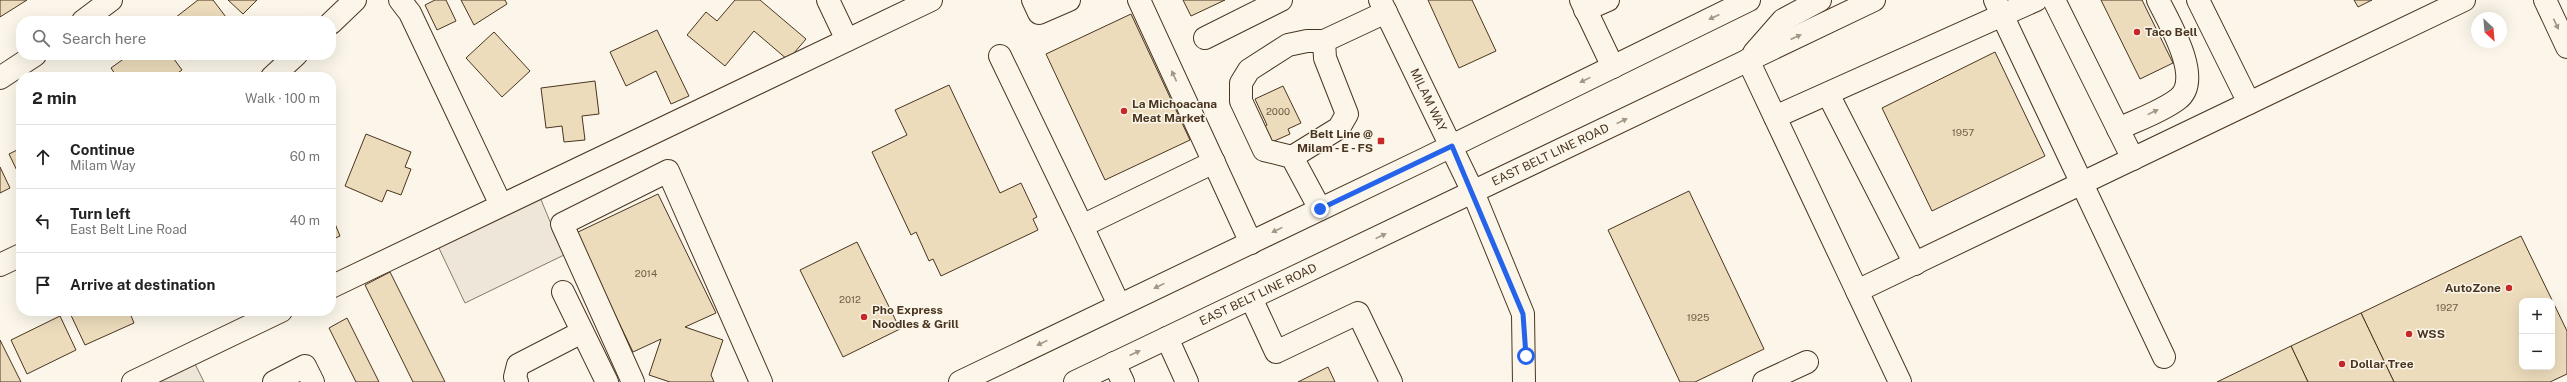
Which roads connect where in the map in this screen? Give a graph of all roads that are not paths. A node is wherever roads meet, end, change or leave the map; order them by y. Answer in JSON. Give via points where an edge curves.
{"nodes":[{"id":1,"x":111,"y":0,"type":"edge"},
{"id":2,"x":355,"y":0,"type":"edge"},
{"id":3,"x":400,"y":0,"type":"edge"},
{"id":4,"x":828,"y":0,"type":"edge"},
{"id":5,"x":931,"y":0,"type":"edge"},
{"id":6,"x":1033,"y":0,"type":"edge"},
{"id":7,"x":1069,"y":0,"type":"edge"},
{"id":8,"x":1139,"y":0,"type":"edge"},
{"id":9,"x":1281,"y":0,"type":"edge"},
{"id":10,"x":1608,"y":0,"type":"edge"},
{"id":11,"x":1749,"y":0,"type":"edge"},
{"id":12,"x":1820,"y":0,"type":"edge"},
{"id":13,"x":1874,"y":0,"type":"edge"},
{"id":14,"x":2036,"y":0,"type":"edge"},
{"id":15,"x":2054,"y":0,"type":"edge"},
{"id":16,"x":2158,"y":0,"type":"edge"},
{"id":17,"x":2198,"y":0,"type":"edge"},
{"id":18,"x":2463,"y":0,"type":"edge"},
{"id":19,"x":2546,"y":0,"type":"edge"},
{"id":20,"x":1583,"y":5,"type":"edge"},
{"id":21,"x":1383,"y":6,"type":"edge"},
{"id":22,"x":1998,"y":7,"type":"edge"},
{"id":23,"x":90,"y":16,"type":"edge"},
{"id":24,"x":336,"y":18,"type":"edge"},
{"id":25,"x":1205,"y":38,"type":"dead end"},
{"id":26,"x":847,"y":40,"type":"junction"},
{"id":27,"x":1324,"y":41,"type":"junction"},
{"id":28,"x":2567,"y":47,"type":"edge"},
{"id":29,"x":1000,"y":56,"type":"dead end"},
{"id":30,"x":27,"y":60,"type":"edge"},
{"id":31,"x":291,"y":60,"type":"edge"},
{"id":32,"x":1748,"y":60,"type":"junction"},
{"id":33,"x":1612,"y":67,"type":"junction"},
{"id":34,"x":277,"y":72,"type":"edge"},
{"id":35,"x":0,"y":78,"type":"edge"},
{"id":36,"x":1828,"y":94,"type":"junction"},
{"id":37,"x":2249,"y":103,"type":"junction"},
{"id":38,"x":1775,"y":117,"type":"junction"},
{"id":39,"x":2118,"y":129,"type":"junction"},
{"id":40,"x":1452,"y":146,"type":"junction"},
{"id":41,"x":1292,"y":157,"type":"junction"},
{"id":42,"x":2132,"y":159,"type":"junction"},
{"id":43,"x":1214,"y":162,"type":"junction"},
{"id":44,"x":2081,"y":184,"type":"junction"},
{"id":45,"x":1473,"y":192,"type":"junction"},
{"id":46,"x":501,"y":205,"type":"junction"},
{"id":47,"x":1320,"y":209,"type":"junction"},
{"id":48,"x":1082,"y":226,"type":"junction"},
{"id":49,"x":1251,"y":243,"type":"junction"},
{"id":50,"x":16,"y":257,"type":"edge"},
{"id":51,"x":1915,"y":264,"type":"junction"},
{"id":52,"x":0,"y":265,"type":"edge"},
{"id":53,"x":336,"y":285,"type":"edge"},
{"id":54,"x":1857,"y":291,"type":"junction"},
{"id":55,"x":562,"y":292,"type":"dead end"},
{"id":56,"x":1251,"y":298,"type":"junction"},
{"id":57,"x":1120,"y":305,"type":"junction"},
{"id":58,"x":271,"y":316,"type":"edge"},
{"id":59,"x":582,"y":332,"type":"junction"},
{"id":60,"x":1167,"y":338,"type":"junction"},
{"id":61,"x":2164,"y":357,"type":"dead end"},
{"id":62,"x":1807,"y":362,"type":"dead end"},
{"id":63,"x":1119,"y":372,"type":"edge"},
{"id":64,"x":133,"y":382,"type":"edge"},
{"id":65,"x":274,"y":382,"type":"edge"},
{"id":66,"x":313,"y":382,"type":"edge"},
{"id":67,"x":517,"y":382,"type":"edge"},
{"id":68,"x":607,"y":382,"type":"edge"},
{"id":69,"x":633,"y":382,"type":"edge"},
{"id":70,"x":761,"y":382,"type":"edge"},
{"id":71,"x":960,"y":382,"type":"edge"},
{"id":72,"x":1075,"y":382,"type":"edge"},
{"id":73,"x":1187,"y":382,"type":"edge"},
{"id":74,"x":1392,"y":382,"type":"edge"},
{"id":75,"x":1524,"y":382,"type":"edge"},
{"id":76,"x":1764,"y":382,"type":"edge"},
{"id":77,"x":1900,"y":382,"type":"edge"}],
"edges":[{"from":1,"to":23,"type":"main road"},
{"from":2,"to":24,"type":"main road"},
{"from":3,"to":46,"type":"main road","via":[[410,13]]},
{"from":4,"to":26,"type":"main road"},
{"from":5,"to":26,"type":"main road"},
{"from":6,"to":7,"type":"main road","via":[[1039,13]]},
{"from":43,"to":8,"type":"main road","one_way":true},
{"from":9,"to":25,"type":"main road"},
{"from":10,"to":20,"type":"main road"},
{"from":11,"to":33,"type":"main road","one_way":true},
{"from":12,"to":32,"type":"main road","via":[[1783,20]]},
{"from":32,"to":13,"type":"main road","name":"EAST BELT LINE ROAD","one_way":true},
{"from":14,"to":22,"type":"main road"},
{"from":15,"to":39,"type":"main road"},
{"from":39,"to":16,"type":"main road","one_way":true,"via":[[2179,99],[2186,89],[2186,65],[2182,50]]},
{"from":17,"to":37,"type":"main road"},
{"from":18,"to":37,"type":"main road"},
{"from":19,"to":28,"type":"main road","one_way":true},
{"from":20,"to":33,"type":"main road"},
{"from":21,"to":27,"type":"main road"},
{"from":21,"to":40,"type":"main road","name":"MILAM WAY"},
{"from":22,"to":36,"type":"main road"},
{"from":22,"to":44,"type":"main road"},
{"from":26,"to":46,"type":"main road"},
{"from":27,"to":41,"type":"main road","via":[[1325,58],[1348,114],[1339,128]]},
{"from":27,"to":41,"type":"main road","via":[[1288,45],[1249,70],[1241,83],[1241,101],[1264,150]]},
{"from":29,"to":48,"type":"main road"},
{"from":30,"to":35,"type":"main road"},
{"from":31,"to":34,"type":"main road"},
{"from":32,"to":38,"type":"main road"},
{"from":45,"to":32,"type":"main road","name":"EAST BELT LINE ROAD","one_way":true},
{"from":33,"to":40,"type":"main road","one_way":true},
{"from":36,"to":38,"type":"main road"},
{"from":36,"to":51,"type":"main road"},
{"from":37,"to":42,"type":"main road"},
{"from":38,"to":54,"type":"main road"},
{"from":39,"to":42,"type":"main road"},
{"from":40,"to":45,"type":"main road","name":"MILAM WAY"},
{"from":40,"to":47,"type":"main road"},
{"from":41,"to":47,"type":"main road"},
{"from":42,"to":44,"type":"main road"},
{"from":43,"to":48,"type":"main road"},
{"from":43,"to":49,"type":"main road"},
{"from":44,"to":51,"type":"main road"},
{"from":44,"to":61,"type":"main road"},
{"from":56,"to":45,"type":"main road","name":"EAST BELT LINE ROAD","one_way":true},
{"from":45,"to":75,"type":"main road","name":"MILAM WAY","via":[[1523,314],[1526,356]]},
{"from":46,"to":53,"type":"main road"},
{"from":47,"to":49,"type":"main road","one_way":true},
{"from":48,"to":57,"type":"main road"},
{"from":49,"to":57,"type":"main road","one_way":true},
{"from":50,"to":52,"type":"main road"},
{"from":51,"to":54,"type":"main road"},
{"from":54,"to":77,"type":"main road"},
{"from":55,"to":59,"type":"main road"},
{"from":56,"to":60,"type":"main road","name":"EAST BELT LINE ROAD"},
{"from":56,"to":74,"type":"main road","via":[[1276,352],[1358,314]]},
{"from":57,"to":71,"type":"main road","one_way":true},
{"from":58,"to":64,"type":"main road"},
{"from":59,"to":67,"type":"main road","via":[[518,365],[515,377]]},
{"from":59,"to":68,"type":"main road"},
{"from":63,"to":60,"type":"main road","name":"EAST BELT LINE ROAD","one_way":true},
{"from":60,"to":73,"type":"main road"},
{"from":62,"to":76,"type":"main road"},
{"from":63,"to":72,"type":"main road","name":"EAST BELT LINE ROAD"},
{"from":65,"to":66,"type":"main road","via":[[305,366]]},
{"from":69,"to":70,"type":"main road","via":[[562,224],[668,171]]}]}
